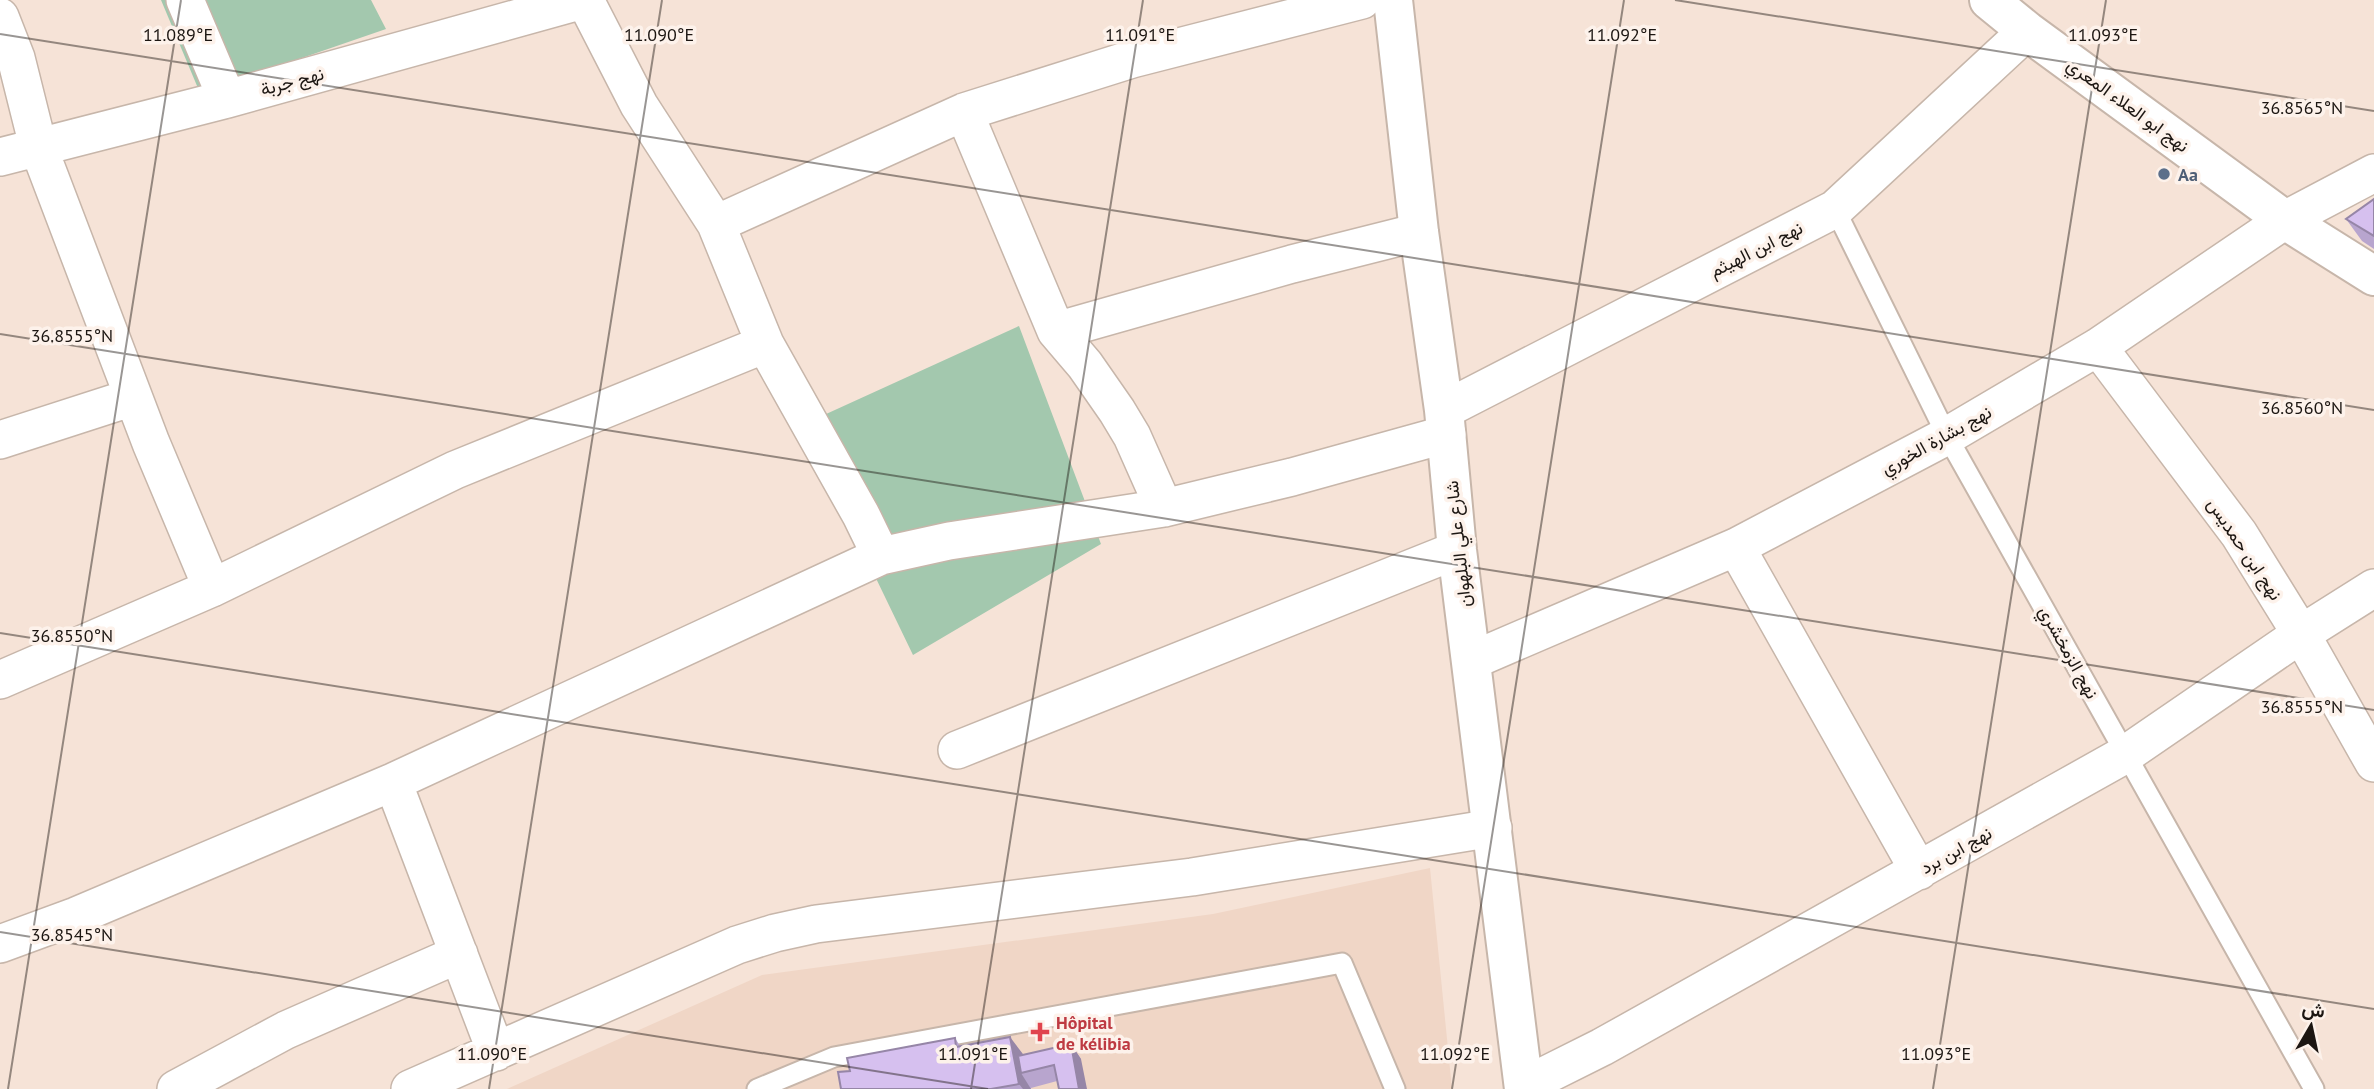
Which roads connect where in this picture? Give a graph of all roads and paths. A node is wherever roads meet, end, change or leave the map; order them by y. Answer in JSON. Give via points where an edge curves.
{"nodes":[{"id":1,"x":185,"y":0,"type":"edge"},
{"id":2,"x":584,"y":0,"type":"edge"},
{"id":3,"x":1362,"y":0,"type":"edge"},
{"id":4,"x":1393,"y":0,"type":"edge"},
{"id":5,"x":1989,"y":0,"type":"edge"},
{"id":6,"x":0,"y":17,"type":"edge"},
{"id":7,"x":2027,"y":31,"type":"junction"},
{"id":8,"x":227,"y":99,"type":"junction"},
{"id":9,"x":964,"y":113,"type":"junction"},
{"id":10,"x":38,"y":146,"type":"junction"},
{"id":11,"x":0,"y":157,"type":"edge"},
{"id":12,"x":2374,"y":173,"type":"edge"},
{"id":13,"x":1835,"y":209,"type":"junction"},
{"id":14,"x":2285,"y":220,"type":"junction"},
{"id":15,"x":716,"y":224,"type":"junction"},
{"id":16,"x":1419,"y":232,"type":"junction"},
{"id":17,"x":2374,"y":276,"type":"edge"},
{"id":18,"x":1056,"y":331,"type":"junction"},
{"id":19,"x":765,"y":344,"type":"junction"},
{"id":20,"x":2098,"y":347,"type":"junction"},
{"id":21,"x":133,"y":397,"type":"junction"},
{"id":22,"x":1446,"y":422,"type":"junction"},
{"id":23,"x":1947,"y":436,"type":"junction"},
{"id":24,"x":0,"y":440,"type":"edge"},
{"id":25,"x":1164,"y":508,"type":"junction"},
{"id":26,"x":1736,"y":547,"type":"junction"},
{"id":27,"x":1457,"y":550,"type":"junction"},
{"id":28,"x":881,"y":556,"type":"junction"},
{"id":29,"x":212,"y":587,"type":"junction"},
{"id":30,"x":2374,"y":588,"type":"edge"},
{"id":31,"x":2301,"y":634,"type":"junction"},
{"id":32,"x":1473,"y":660,"type":"junction"},
{"id":33,"x":0,"y":680,"type":"edge"},
{"id":34,"x":957,"y":750,"type":"dead end"},
{"id":35,"x":2126,"y":754,"type":"junction"},
{"id":36,"x":2374,"y":763,"type":"edge"},
{"id":37,"x":393,"y":782,"type":"junction"},
{"id":38,"x":1493,"y":828,"type":"junction"},
{"id":39,"x":1919,"y":871,"type":"junction"},
{"id":40,"x":0,"y":944,"type":"edge"},
{"id":41,"x":459,"y":954,"type":"junction"},
{"id":42,"x":496,"y":1052,"type":"junction"},
{"id":43,"x":790,"y":1083,"type":"edge"},
{"id":44,"x":1524,"y":1088,"type":"edge"},
{"id":45,"x":176,"y":1089,"type":"edge"},
{"id":46,"x":410,"y":1089,"type":"edge"},
{"id":47,"x":757,"y":1089,"type":"edge"},
{"id":48,"x":1395,"y":1089,"type":"edge"},
{"id":49,"x":2314,"y":1089,"type":"edge"}],
"edges":[{"from":1,"to":8,"type":"street"},
{"from":2,"to":8,"type":"street","name":"نهج جربة"},
{"from":2,"to":15,"type":"street","via":[[639,105]]},
{"from":3,"to":9,"type":"street","via":[[1132,60]]},
{"from":4,"to":16,"type":"main road","name":"شارع علي البلهوان"},
{"from":5,"to":7,"type":"main road","name":"نهج ابو العلاء المعري"},
{"from":6,"to":10,"type":"street","via":[[16,58]]},
{"from":7,"to":13,"type":"street","name":"نهج ابن الهيثم"},
{"from":7,"to":14,"type":"main road","name":"نهج ابو العلاء المعري"},
{"from":8,"to":10,"type":"street","name":"نهج جربة"},
{"from":9,"to":15,"type":"street"},
{"from":9,"to":18,"type":"street"},
{"from":10,"to":11,"type":"street","name":"نهج جربة"},
{"from":10,"to":21,"type":"street"},
{"from":12,"to":14,"type":"street","name":"نهج بشارة الخوري"},
{"from":13,"to":22,"type":"street","name":"نهج ابن الهيثم"},
{"from":13,"to":23,"type":"lane","name":"نهج الزمخشري"},
{"from":14,"to":17,"type":"main road","name":"نهج ابو العلاء المعري"},
{"from":14,"to":20,"type":"street","name":"نهج بشارة الخوري"},
{"from":15,"to":19,"type":"street"},
{"from":16,"to":18,"type":"street"},
{"from":16,"to":22,"type":"main road","name":"شارع علي البلهوان"},
{"from":18,"to":25,"type":"street","via":[[1117,411]]},
{"from":19,"to":28,"type":"street"},
{"from":19,"to":29,"type":"street","via":[[456,470]]},
{"from":20,"to":23,"type":"street","name":"نهج بشارة الخوري"},
{"from":20,"to":31,"type":"street","name":"نهج ابن حمديس","via":[[2239,534]]},
{"from":21,"to":24,"type":"street"},
{"from":21,"to":29,"type":"street"},
{"from":22,"to":25,"type":"street","name":"نهج ابن الهيثم","via":[[1292,477]]},
{"from":22,"to":27,"type":"main road","name":"شارع علي البلهوان"},
{"from":23,"to":26,"type":"street","name":"نهج بشارة الخوري"},
{"from":23,"to":35,"type":"lane","name":"نهج الزمخشري"},
{"from":25,"to":28,"type":"street","name":"نهج ابن الهيثم"},
{"from":26,"to":32,"type":"street","name":"نهج بشارة الخوري"},
{"from":26,"to":39,"type":"street"},
{"from":27,"to":32,"type":"main road","name":"شارع علي البلهوان"},
{"from":27,"to":34,"type":"street"},
{"from":28,"to":37,"type":"street","name":"نهج ابن الهيثم"},
{"from":29,"to":33,"type":"street"},
{"from":30,"to":31,"type":"street","name":"نهج ابن برد"},
{"from":31,"to":35,"type":"street","name":"نهج ابن برد"},
{"from":31,"to":36,"type":"street","name":"نهج ابن حمديس"},
{"from":32,"to":38,"type":"main road","name":"شارع علي البلهوان"},
{"from":35,"to":39,"type":"street","name":"نهج ابن برد"},
{"from":35,"to":49,"type":"lane","name":"نهج الزمخشري"},
{"from":37,"to":40,"type":"street","name":"نهج ابن الهيثم"},
{"from":37,"to":41,"type":"street"},
{"from":38,"to":42,"type":"street","via":[[1192,877],[789,930],[737,945]]},
{"from":38,"to":44,"type":"main road","name":"شارع علي البلهوان"},
{"from":39,"to":44,"type":"street","name":"نهج ابن برد"},
{"from":41,"to":42,"type":"street"},
{"from":41,"to":45,"type":"street","via":[[286,1030]]},
{"from":42,"to":46,"type":"street"},
{"from":43,"to":47,"type":"lane"},
{"from":43,"to":48,"type":"lane","via":[[834,1057],[1342,963]]}]}
